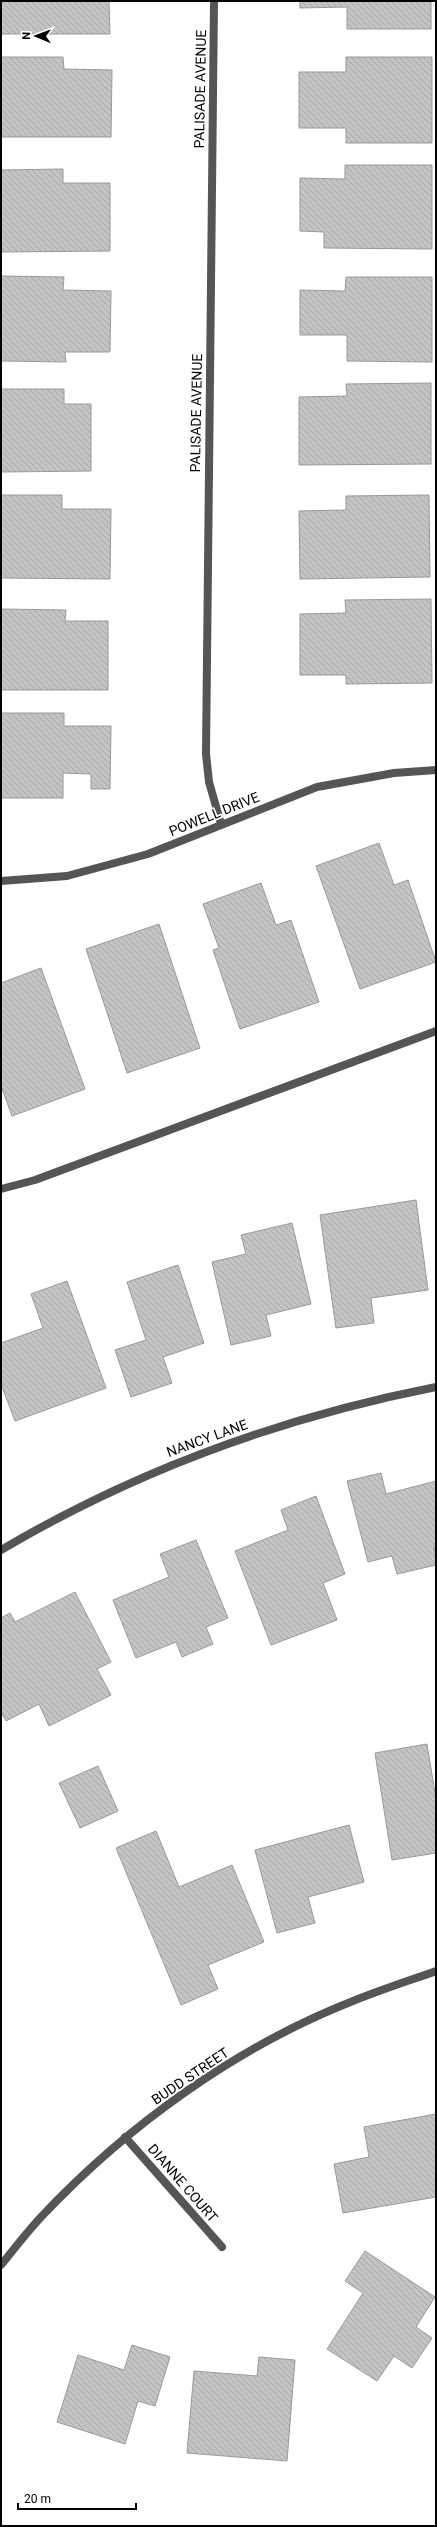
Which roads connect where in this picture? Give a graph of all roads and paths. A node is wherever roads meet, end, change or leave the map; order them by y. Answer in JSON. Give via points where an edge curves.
{"nodes":[{"id":1,"x":214,"y":1,"type":"edge"},
{"id":2,"x":436,"y":770,"type":"edge"},
{"id":3,"x":221,"y":824,"type":"junction"},
{"id":4,"x":1,"y":881,"type":"edge"},
{"id":5,"x":436,"y":1030,"type":"edge"},
{"id":6,"x":1,"y":1189,"type":"edge"},
{"id":7,"x":436,"y":1387,"type":"edge"},
{"id":8,"x":1,"y":1550,"type":"edge"},
{"id":9,"x":436,"y":1971,"type":"edge"},
{"id":10,"x":125,"y":2137,"type":"junction"},
{"id":11,"x":222,"y":2247,"type":"dead end"},
{"id":12,"x":1,"y":2265,"type":"edge"}],
"edges":[{"from":1,"to":3,"type":"street","name":"PALISADE AVENUE","via":[[206,754],[209,782]]},
{"from":2,"to":3,"type":"street","name":"POWELL DRIVE","via":[[394,773],[317,787]]},
{"from":3,"to":4,"type":"street","name":"POWELL DRIVE","via":[[148,854],[67,876]]},
{"from":5,"to":6,"type":"street","via":[[35,1180]]},
{"from":7,"to":8,"type":"street","name":"NANCY LANE","via":[[374,1399],[286,1424],[166,1467],[49,1522]]},
{"from":9,"to":10,"type":"street","name":"BUDD STREET","via":[[353,2001],[284,2033],[217,2071]]},
{"from":10,"to":11,"type":"street","name":"DIANNE COURT"},
{"from":10,"to":12,"type":"street","name":"BUDD STREET","via":[[41,2216]]}]}
